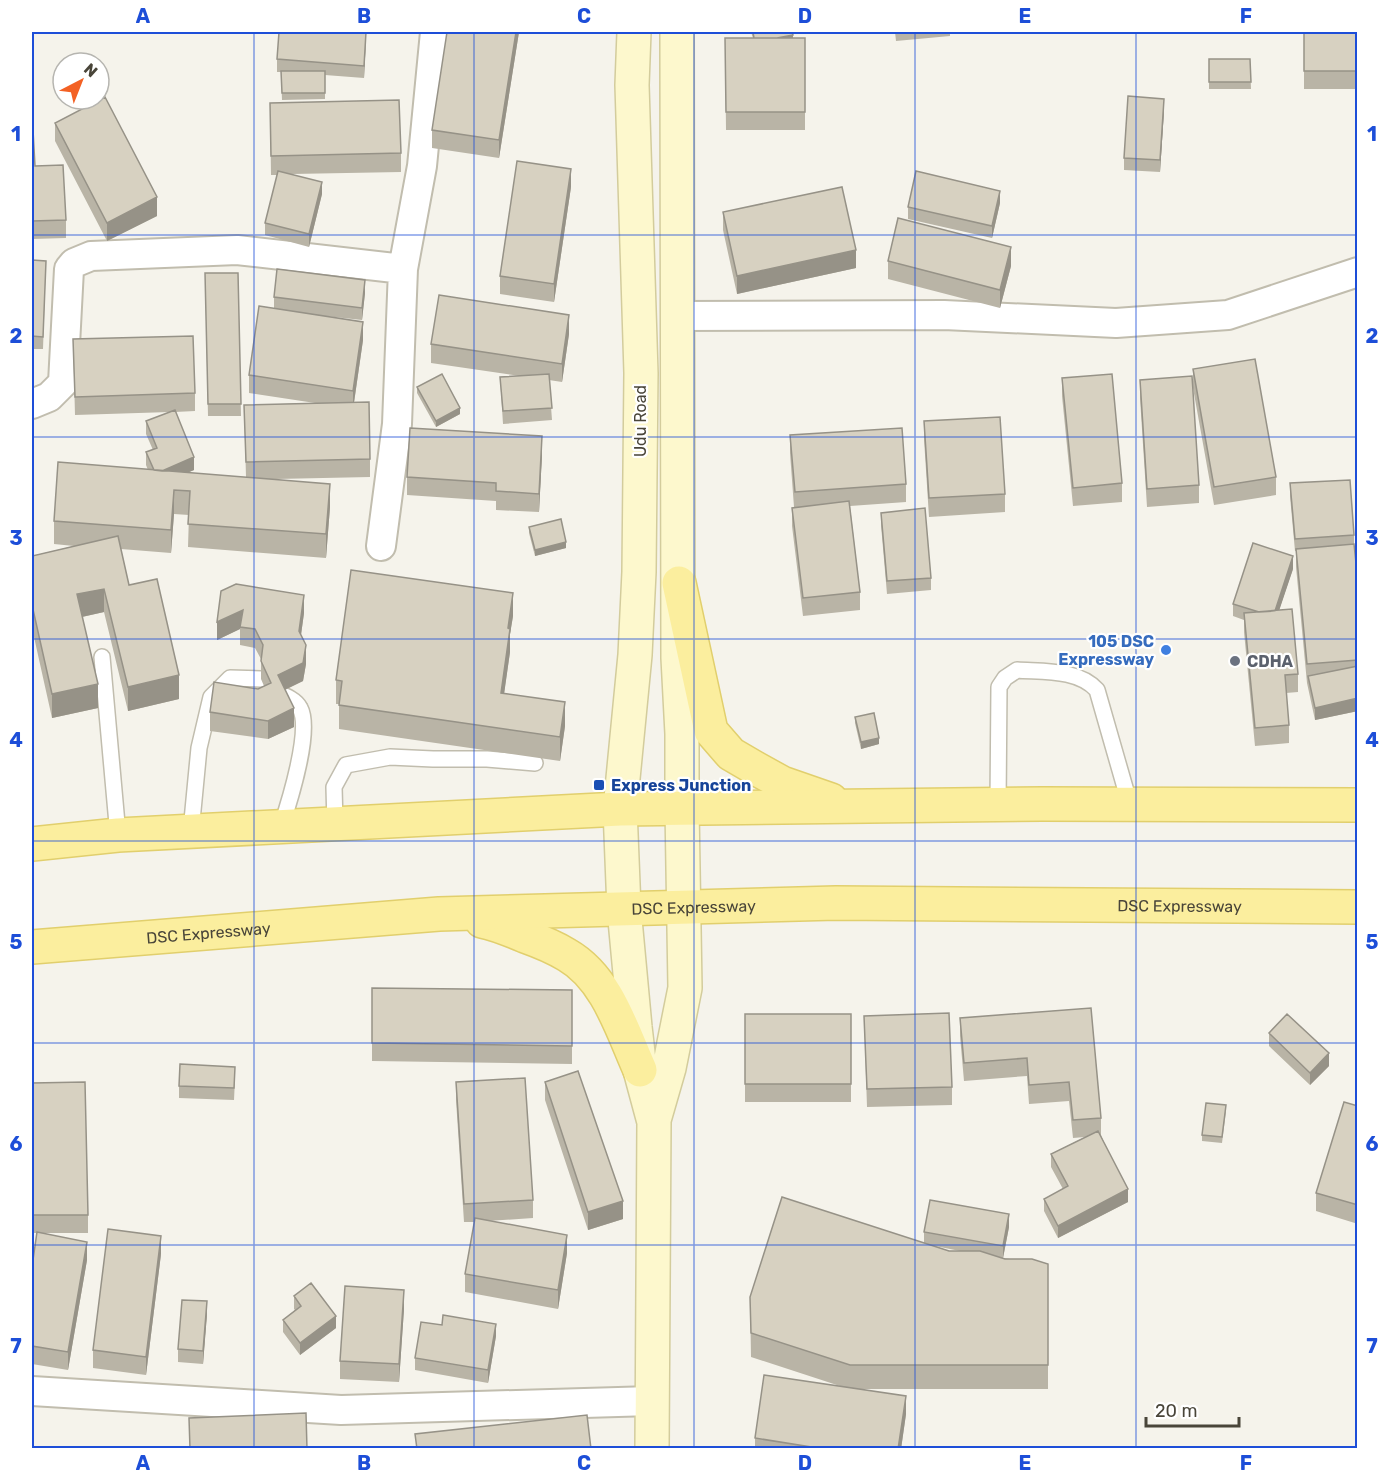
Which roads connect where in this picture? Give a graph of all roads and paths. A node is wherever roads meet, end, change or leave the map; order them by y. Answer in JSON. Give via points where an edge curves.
{"nodes":[{"id":1,"x":435,"y":32,"type":"edge"},
{"id":2,"x":634,"y":32,"type":"edge"},
{"id":3,"x":677,"y":32,"type":"edge"},
{"id":4,"x":403,"y":269,"type":"junction"},
{"id":5,"x":1358,"y":272,"type":"edge"},
{"id":6,"x":678,"y":315,"type":"junction"},
{"id":7,"x":32,"y":404,"type":"edge"},
{"id":8,"x":381,"y":546,"type":"dead end"},
{"id":9,"x":679,"y":583,"type":"junction"},
{"id":10,"x":102,"y":657,"type":"dead end"},
{"id":11,"x":261,"y":680,"type":"edge"},
{"id":12,"x":278,"y":693,"type":"edge"},
{"id":13,"x":535,"y":763,"type":"edge"},
{"id":14,"x":998,"y":805,"type":"junction"},
{"id":15,"x":1130,"y":805,"type":"junction"},
{"id":16,"x":1358,"y":805,"type":"edge"},
{"id":17,"x":682,"y":808,"type":"junction"},
{"id":18,"x":852,"y":808,"type":"junction"},
{"id":19,"x":620,"y":809,"type":"junction"},
{"id":20,"x":334,"y":824,"type":"junction"},
{"id":21,"x":281,"y":827,"type":"junction"},
{"id":22,"x":191,"y":831,"type":"junction"},
{"id":23,"x":117,"y":835,"type":"junction"},
{"id":24,"x":32,"y":844,"type":"edge"},
{"id":25,"x":1358,"y":907,"type":"edge"},
{"id":26,"x":684,"y":908,"type":"junction"},
{"id":27,"x":624,"y":909,"type":"junction"},
{"id":28,"x":439,"y":914,"type":"junction"},
{"id":29,"x":32,"y":947,"type":"edge"},
{"id":30,"x":640,"y":1070,"type":"junction"},
{"id":31,"x":654,"y":1122,"type":"junction"},
{"id":32,"x":32,"y":1391,"type":"edge"},
{"id":33,"x":652,"y":1401,"type":"junction"},
{"id":34,"x":652,"y":1449,"type":"edge"}],
"edges":[{"from":1,"to":4,"type":"street","via":[[422,166]]},
{"from":2,"to":19,"type":"main road","name":"Udu Road","via":[[639,572]]},
{"from":3,"to":6,"type":"main road"},
{"from":4,"to":7,"type":"street","via":[[237,250],[91,255],[69,269],[63,383],[49,398]]},
{"from":4,"to":8,"type":"street","via":[[397,424]]},
{"from":5,"to":6,"type":"street","via":[[1228,315],[1116,323],[944,315]]},
{"from":6,"to":9,"type":"main road"},
{"from":9,"to":17,"type":"main road"},
{"from":9,"to":18,"type":"main road","via":[[711,731],[731,753],[782,783]]},
{"from":10,"to":23,"type":"lane"},
{"from":11,"to":22,"type":"lane","via":[[230,678],[210,697],[199,748]]},
{"from":12,"to":21,"type":"lane","via":[[301,709],[304,739]]},
{"from":13,"to":20,"type":"lane","via":[[390,757],[346,765],[334,787]]},
{"from":14,"to":15,"type":"main road"},
{"from":14,"to":15,"type":"lane","via":[[999,687],[1017,670],[1074,675],[1098,690]]},
{"from":14,"to":18,"type":"main road"},
{"from":15,"to":16,"type":"main road"},
{"from":17,"to":18,"type":"main road"},
{"from":17,"to":19,"type":"main road"},
{"from":17,"to":26,"type":"main road"},
{"from":19,"to":20,"type":"main road"},
{"from":19,"to":27,"type":"main road","name":"Udu Road"},
{"from":20,"to":21,"type":"main road"},
{"from":21,"to":22,"type":"main road"},
{"from":22,"to":23,"type":"main road"},
{"from":23,"to":24,"type":"main road"},
{"from":25,"to":26,"type":"main road","name":"DSC Expressway","via":[[837,903]]},
{"from":26,"to":27,"type":"main road","name":"DSC Expressway"},
{"from":26,"to":31,"type":"main road","via":[[686,988]]},
{"from":27,"to":28,"type":"main road","name":"DSC Expressway"},
{"from":27,"to":30,"type":"main road","name":"Udu Road"},
{"from":28,"to":29,"type":"main road","name":"DSC Expressway"},
{"from":28,"to":30,"type":"main road","via":[[493,923],[569,956],[594,978],[611,1005]]},
{"from":30,"to":31,"type":"main road","name":"Udu Road"},
{"from":31,"to":33,"type":"main road"},
{"from":32,"to":33,"type":"street","via":[[341,1410]]},
{"from":33,"to":34,"type":"main road"}]}
